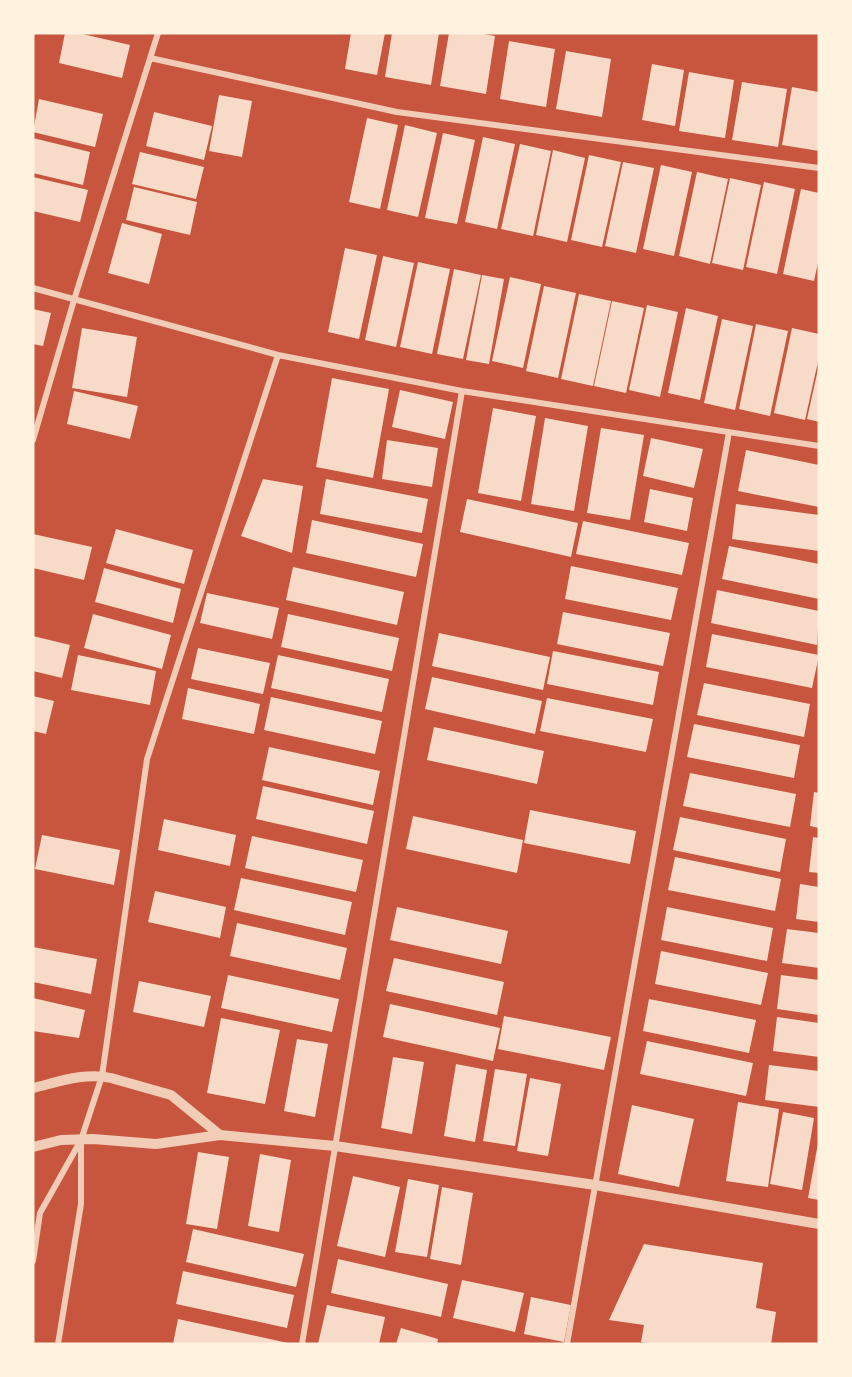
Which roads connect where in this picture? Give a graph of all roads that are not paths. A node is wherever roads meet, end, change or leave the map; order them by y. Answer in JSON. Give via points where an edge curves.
{"nodes":[{"id":1,"x":158,"y":33,"type":"edge"},
{"id":2,"x":150,"y":58,"type":"junction"},
{"id":3,"x":819,"y":168,"type":"edge"},
{"id":4,"x":33,"y":288,"type":"edge"},
{"id":5,"x":74,"y":300,"type":"junction"},
{"id":6,"x":278,"y":355,"type":"junction"},
{"id":7,"x":462,"y":391,"type":"junction"},
{"id":8,"x":729,"y":432,"type":"junction"},
{"id":9,"x":33,"y":440,"type":"edge"},
{"id":10,"x":819,"y":446,"type":"edge"},
{"id":11,"x":102,"y":1076,"type":"junction"},
{"id":12,"x":33,"y":1088,"type":"edge"},
{"id":13,"x":220,"y":1135,"type":"junction"},
{"id":14,"x":81,"y":1140,"type":"junction"},
{"id":15,"x":335,"y":1146,"type":"junction"},
{"id":16,"x":33,"y":1147,"type":"edge"},
{"id":17,"x":595,"y":1185,"type":"junction"},
{"id":18,"x":819,"y":1224,"type":"edge"},
{"id":19,"x":33,"y":1261,"type":"edge"},
{"id":20,"x":58,"y":1344,"type":"edge"},
{"id":21,"x":302,"y":1344,"type":"edge"},
{"id":22,"x":567,"y":1344,"type":"edge"}],
"edges":[{"from":1,"to":2,"type":"street"},
{"from":2,"to":3,"type":"street","via":[[397,112]]},
{"from":2,"to":5,"type":"street"},
{"from":4,"to":5,"type":"street"},
{"from":5,"to":6,"type":"street"},
{"from":5,"to":9,"type":"street"},
{"from":6,"to":7,"type":"street"},
{"from":6,"to":11,"type":"street","via":[[147,759]]},
{"from":7,"to":8,"type":"street"},
{"from":7,"to":15,"type":"street"},
{"from":8,"to":10,"type":"street"},
{"from":8,"to":17,"type":"street"},
{"from":11,"to":12,"type":"street"},
{"from":11,"to":13,"type":"street","via":[[171,1095]]},
{"from":11,"to":14,"type":"street"},
{"from":13,"to":14,"type":"street","via":[[156,1144]]},
{"from":13,"to":15,"type":"street"},
{"from":14,"to":16,"type":"street","via":[[60,1140]]},
{"from":14,"to":19,"type":"street","via":[[40,1213]]},
{"from":14,"to":20,"type":"street","via":[[81,1204]]},
{"from":15,"to":17,"type":"street"},
{"from":15,"to":21,"type":"street"},
{"from":17,"to":18,"type":"street"},
{"from":17,"to":22,"type":"street"}]}
